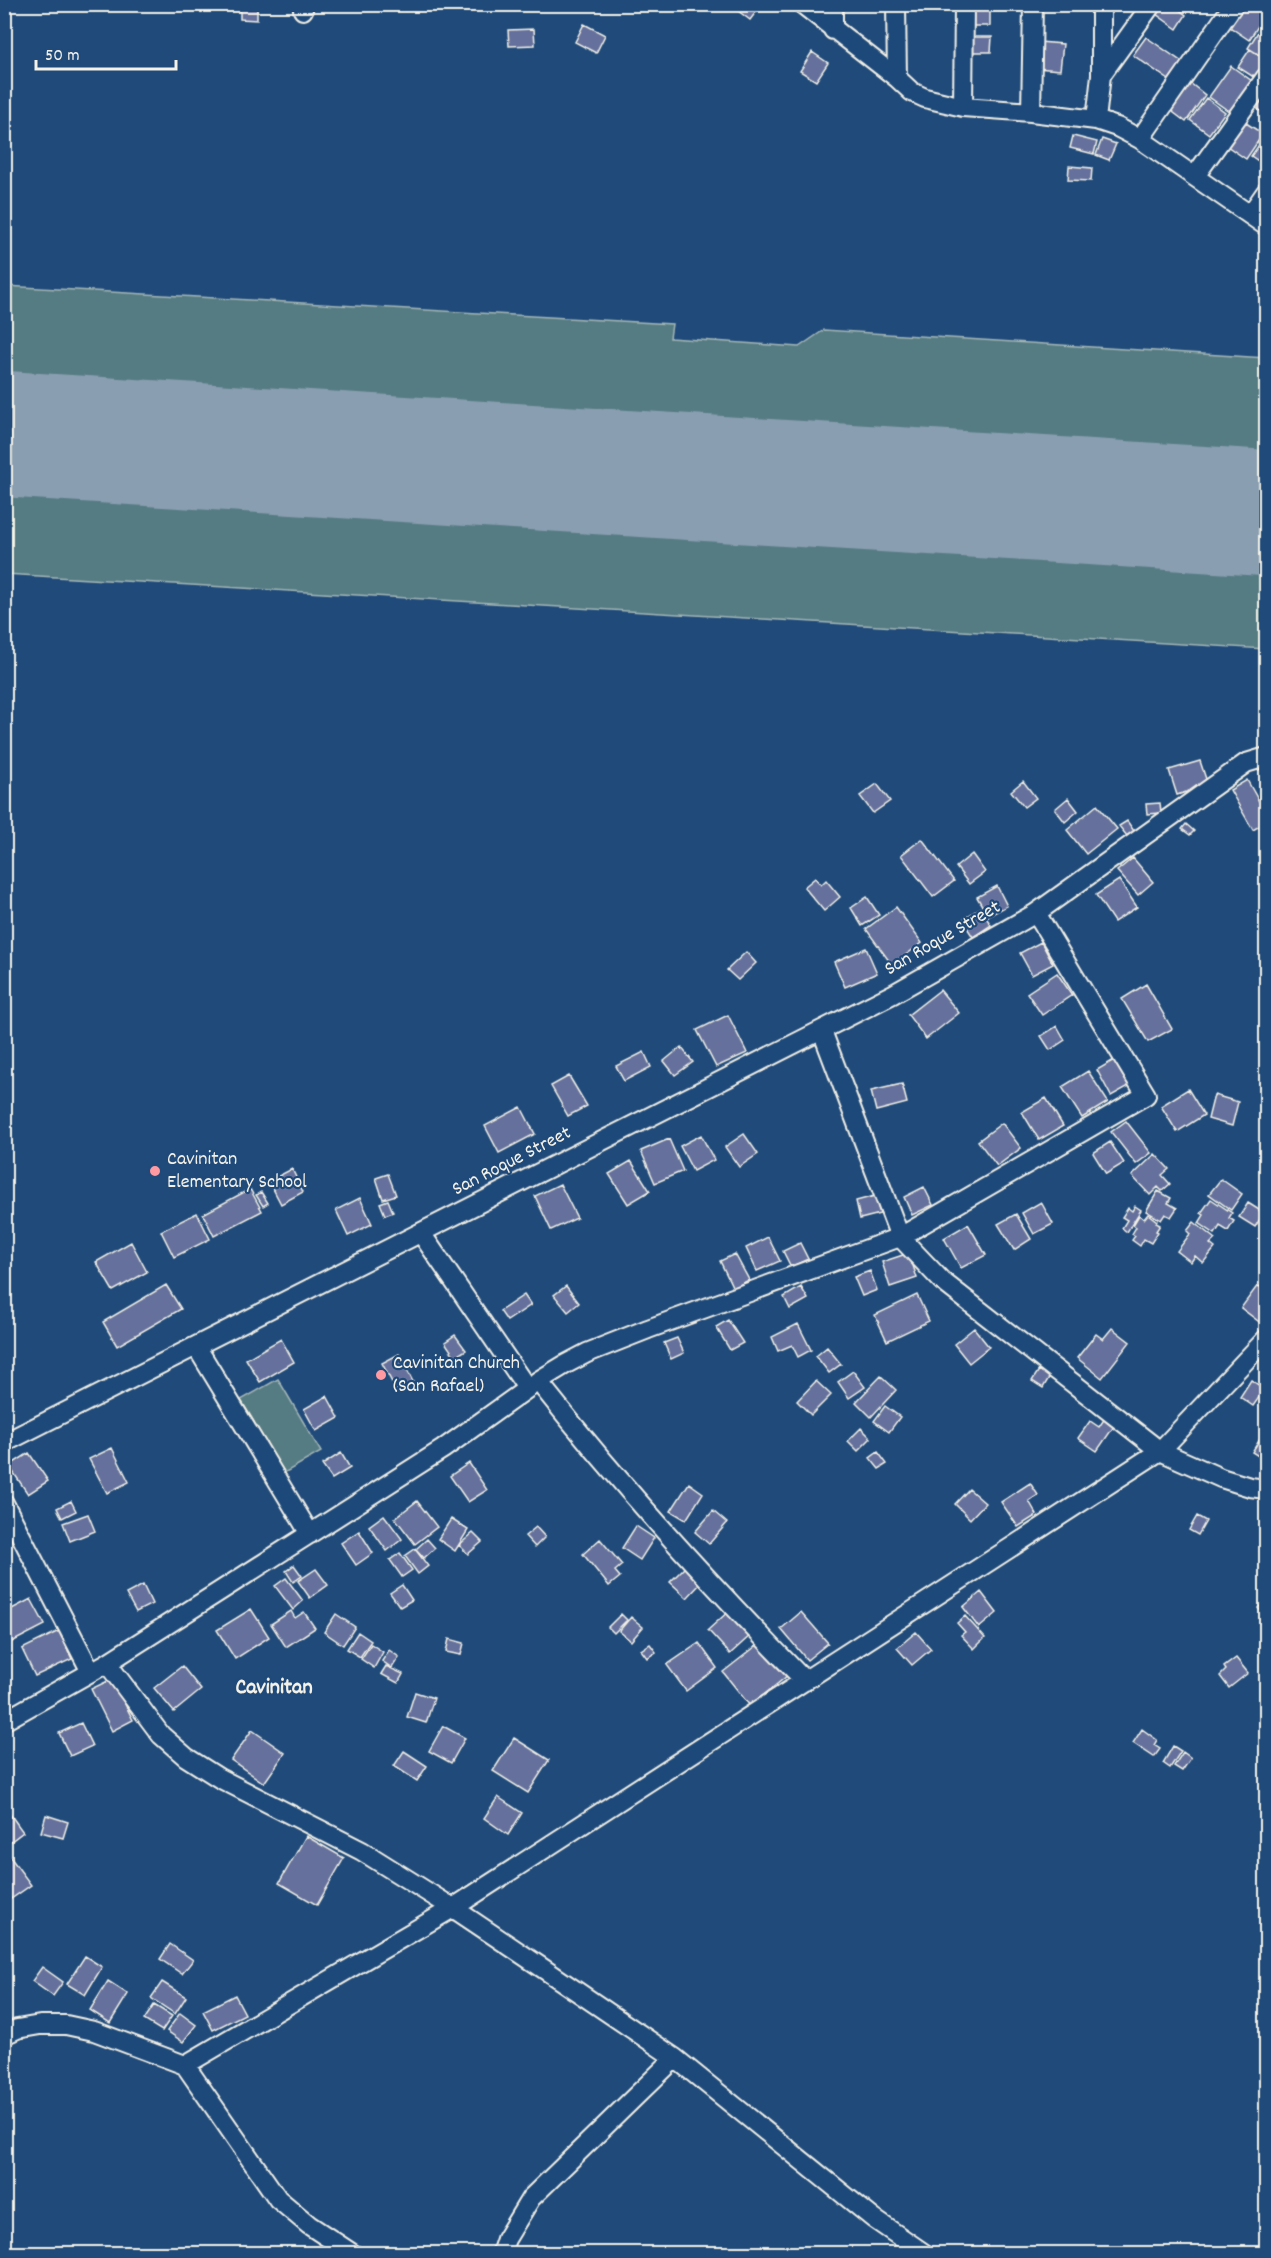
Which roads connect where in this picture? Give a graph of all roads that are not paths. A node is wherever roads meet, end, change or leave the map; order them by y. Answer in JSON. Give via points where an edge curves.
{"nodes":[{"id":1,"x":802,"y":4,"type":"edge"},
{"id":2,"x":833,"y":4,"type":"edge"},
{"id":3,"x":896,"y":4,"type":"edge"},
{"id":4,"x":964,"y":4,"type":"edge"},
{"id":5,"x":1033,"y":4,"type":"edge"},
{"id":6,"x":1101,"y":4,"type":"edge"},
{"id":7,"x":1152,"y":4,"type":"edge"},
{"id":8,"x":1234,"y":4,"type":"edge"},
{"id":9,"x":833,"y":30,"type":"junction"},
{"id":10,"x":1101,"y":75,"type":"junction"},
{"id":11,"x":1266,"y":77,"type":"edge"},
{"id":12,"x":897,"y":78,"type":"junction"},
{"id":13,"x":963,"y":107,"type":"junction"},
{"id":14,"x":1031,"y":112,"type":"junction"},
{"id":15,"x":1096,"y":120,"type":"junction"},
{"id":16,"x":1140,"y":139,"type":"junction"},
{"id":17,"x":1195,"y":176,"type":"junction"},
{"id":18,"x":1266,"y":192,"type":"edge"},
{"id":19,"x":1250,"y":215,"type":"junction"},
{"id":20,"x":1266,"y":226,"type":"edge"},
{"id":21,"x":1266,"y":757,"type":"edge"},
{"id":22,"x":1036,"y":913,"type":"junction"},
{"id":23,"x":822,"y":1031,"type":"junction"},
{"id":24,"x":421,"y":1233,"type":"junction"},
{"id":25,"x":900,"y":1237,"type":"junction"},
{"id":26,"x":1266,"y":1339,"type":"edge"},
{"id":27,"x":196,"y":1346,"type":"junction"},
{"id":28,"x":532,"y":1384,"type":"junction"},
{"id":29,"x":4,"y":1443,"type":"edge"},
{"id":30,"x":1160,"y":1451,"type":"junction"},
{"id":31,"x":1266,"y":1489,"type":"edge"},
{"id":32,"x":4,"y":1503,"type":"edge"},
{"id":33,"x":310,"y":1534,"type":"junction"},
{"id":34,"x":99,"y":1668,"type":"junction"},
{"id":35,"x":805,"y":1681,"type":"junction"},
{"id":36,"x":4,"y":1721,"type":"edge"},
{"id":37,"x":453,"y":1908,"type":"junction"},
{"id":38,"x":4,"y":2035,"type":"edge"},
{"id":39,"x":675,"y":2058,"type":"junction"},
{"id":40,"x":185,"y":2065,"type":"junction"},
{"id":41,"x":353,"y":2253,"type":"edge"},
{"id":42,"x":501,"y":2253,"type":"edge"},
{"id":43,"x":925,"y":2253,"type":"edge"}],
"edges":[{"from":1,"to":9,"type":"street"},
{"from":2,"to":9,"type":"street"},
{"from":3,"to":12,"type":"street"},
{"from":4,"to":13,"type":"street"},
{"from":5,"to":14,"type":"street"},
{"from":6,"to":10,"type":"street"},
{"from":7,"to":10,"type":"street"},
{"from":8,"to":16,"type":"street"},
{"from":9,"to":12,"type":"street"},
{"from":10,"to":15,"type":"street"},
{"from":11,"to":17,"type":"street"},
{"from":12,"to":13,"type":"street","via":[[925,98]]},
{"from":13,"to":14,"type":"street"},
{"from":14,"to":15,"type":"street"},
{"from":15,"to":16,"type":"street"},
{"from":16,"to":17,"type":"street"},
{"from":17,"to":19,"type":"street"},
{"from":18,"to":19,"type":"street"},
{"from":19,"to":20,"type":"street"},
{"from":21,"to":22,"type":"street","name":"San Roque Street","via":[[1246,763]]},
{"from":22,"to":23,"type":"street","name":"San Roque Street"},
{"from":22,"to":25,"type":"street","via":[[1146,1095]]},
{"from":23,"to":24,"type":"street","name":"San Roque Street"},
{"from":23,"to":25,"type":"street"},
{"from":24,"to":27,"type":"street","name":"San Roque Street"},
{"from":24,"to":28,"type":"street"},
{"from":25,"to":28,"type":"street","via":[[588,1353]]},
{"from":25,"to":30,"type":"street","via":[[942,1281]]},
{"from":26,"to":30,"type":"street"},
{"from":27,"to":29,"type":"street","name":"San Roque Street"},
{"from":27,"to":33,"type":"street"},
{"from":28,"to":33,"type":"street","via":[[443,1449]]},
{"from":28,"to":35,"type":"street"},
{"from":30,"to":31,"type":"street","via":[[1221,1478]]},
{"from":30,"to":35,"type":"street"},
{"from":32,"to":34,"type":"street"},
{"from":33,"to":34,"type":"street"},
{"from":34,"to":36,"type":"street"},
{"from":34,"to":37,"type":"street","via":[[186,1757],[362,1851]]},
{"from":35,"to":37,"type":"street"},
{"from":37,"to":39,"type":"street"},
{"from":37,"to":40,"type":"street"},
{"from":38,"to":40,"type":"street","via":[[40,2025],[66,2025],[94,2031]]},
{"from":39,"to":42,"type":"street","via":[[531,2198]]},
{"from":39,"to":43,"type":"street","via":[[874,2219]]},
{"from":40,"to":41,"type":"street","via":[[278,2199]]}]}
